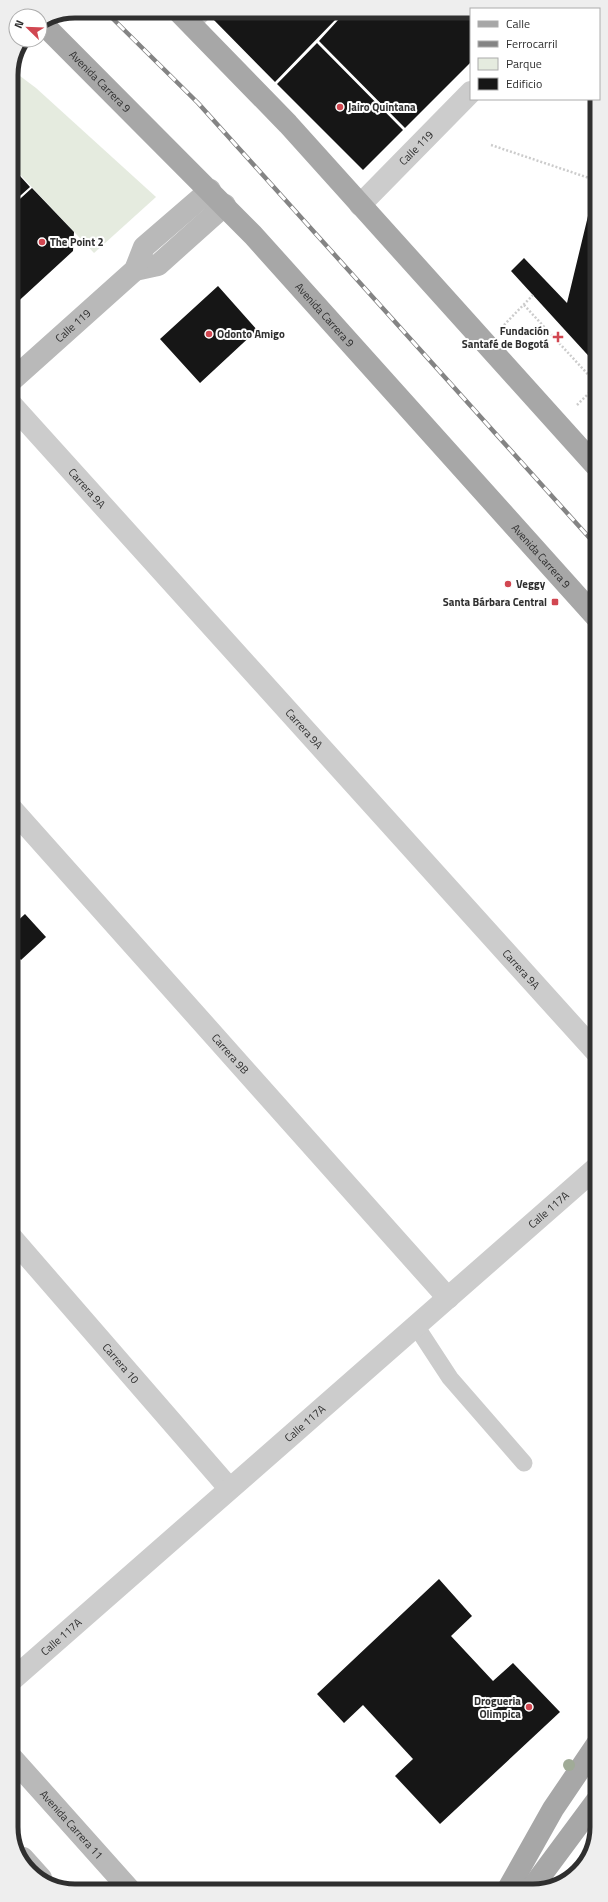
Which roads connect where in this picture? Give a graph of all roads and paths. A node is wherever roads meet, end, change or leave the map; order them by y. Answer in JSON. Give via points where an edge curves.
{"nodes":[{"id":1,"x":192,"y":18,"type":"edge"},
{"id":2,"x":48,"y":29,"type":"edge"},
{"id":3,"x":470,"y":93,"type":"edge"},
{"id":4,"x":491,"y":145,"type":"dead end"},
{"id":5,"x":590,"y":178,"type":"edge"},
{"id":6,"x":210,"y":190,"type":"junction"},
{"id":7,"x":225,"y":205,"type":"junction"},
{"id":8,"x":360,"y":205,"type":"junction"},
{"id":9,"x":135,"y":270,"type":"junction"},
{"id":10,"x":533,"y":295,"type":"dead end"},
{"id":11,"x":524,"y":305,"type":"junction"},
{"id":12,"x":501,"y":328,"type":"dead end"},
{"id":13,"x":18,"y":376,"type":"edge"},
{"id":14,"x":590,"y":377,"type":"edge"},
{"id":15,"x":590,"y":392,"type":"edge"},
{"id":16,"x":574,"y":409,"type":"dead end"},
{"id":17,"x":18,"y":412,"type":"edge"},
{"id":18,"x":590,"y":460,"type":"edge"},
{"id":19,"x":590,"y":610,"type":"edge"},
{"id":20,"x":18,"y":816,"type":"edge"},
{"id":21,"x":590,"y":1045,"type":"edge"},
{"id":22,"x":590,"y":1173,"type":"edge"},
{"id":23,"x":18,"y":1245,"type":"edge"},
{"id":24,"x":448,"y":1298,"type":"junction"},
{"id":25,"x":416,"y":1326,"type":"junction"},
{"id":26,"x":524,"y":1463,"type":"dead end"},
{"id":27,"x":229,"y":1488,"type":"junction"},
{"id":28,"x":18,"y":1675,"type":"edge"},
{"id":29,"x":590,"y":1754,"type":"edge"},
{"id":30,"x":18,"y":1765,"type":"edge"},
{"id":31,"x":590,"y":1809,"type":"edge"},
{"id":32,"x":125,"y":1884,"type":"edge"},
{"id":33,"x":511,"y":1884,"type":"edge"},
{"id":34,"x":535,"y":1884,"type":"edge"}],
"edges":[{"from":1,"to":8,"type":"main road"},
{"from":2,"to":6,"type":"main road","name":"Avenida Carrera 9"},
{"from":3,"to":8,"type":"street","name":"Calle 119"},
{"from":4,"to":5,"type":"path"},
{"from":6,"to":7,"type":"main road","name":"Avenida Carrera 9"},
{"from":6,"to":9,"type":"street","name":"Calle 119","via":[[144,247]]},
{"from":7,"to":9,"type":"street","name":"Calle 119","via":[[158,264]]},
{"from":7,"to":19,"type":"main road","name":"Avenida Carrera 9"},
{"from":8,"to":18,"type":"main road"},
{"from":9,"to":13,"type":"street","name":"Calle 119"},
{"from":10,"to":11,"type":"path"},
{"from":11,"to":12,"type":"path"},
{"from":11,"to":14,"type":"path"},
{"from":15,"to":16,"type":"path"},
{"from":17,"to":21,"type":"street","name":"Carrera 9A"},
{"from":20,"to":24,"type":"street","name":"Carrera 9B"},
{"from":22,"to":24,"type":"street","name":"Calle 117A"},
{"from":23,"to":27,"type":"street","name":"Carrera 10"},
{"from":24,"to":25,"type":"street","name":"Calle 117A"},
{"from":25,"to":26,"type":"lane","via":[[450,1378]]},
{"from":25,"to":27,"type":"street","name":"Calle 117A"},
{"from":27,"to":28,"type":"street","name":"Calle 117A"},
{"from":29,"to":33,"type":"main road","via":[[553,1809]]},
{"from":30,"to":32,"type":"street","name":"Avenida Carrera 11"},
{"from":31,"to":34,"type":"main road"}]}
